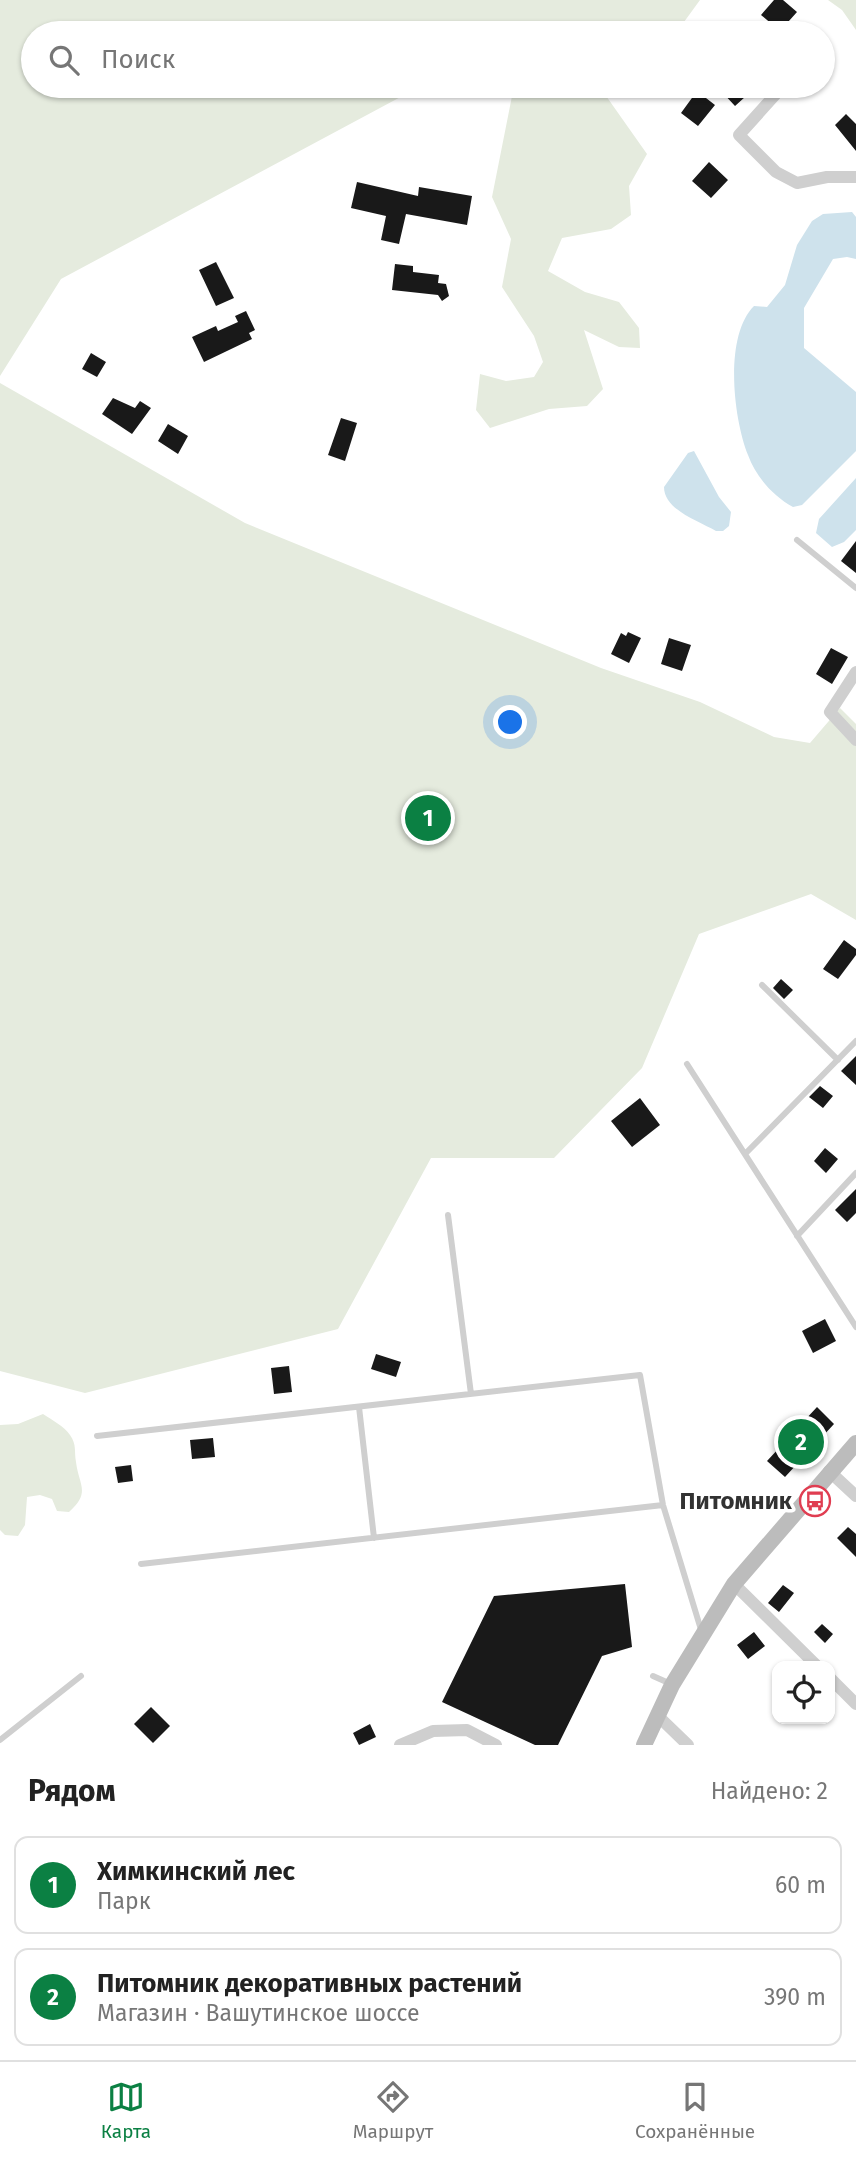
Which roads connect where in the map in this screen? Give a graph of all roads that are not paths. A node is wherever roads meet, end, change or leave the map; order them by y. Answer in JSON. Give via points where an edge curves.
{"nodes":[{"id":1,"x":772,"y":98,"type":"edge"},
{"id":2,"x":856,"y":177,"type":"edge"},
{"id":3,"x":797,"y":540,"type":"dead end"},
{"id":4,"x":856,"y":588,"type":"edge"},
{"id":5,"x":856,"y":672,"type":"edge"},
{"id":6,"x":856,"y":740,"type":"edge"},
{"id":7,"x":762,"y":985,"type":"dead end"},
{"id":8,"x":856,"y":1041,"type":"edge"},
{"id":9,"x":838,"y":1060,"type":"junction"},
{"id":10,"x":687,"y":1064,"type":"dead end"},
{"id":11,"x":745,"y":1154,"type":"junction"},
{"id":12,"x":856,"y":1173,"type":"edge"},
{"id":13,"x":448,"y":1215,"type":"dead end"},
{"id":14,"x":797,"y":1236,"type":"junction"},
{"id":15,"x":853,"y":1317,"type":"edge"},
{"id":16,"x":856,"y":1327,"type":"edge"},
{"id":17,"x":471,"y":1394,"type":"junction"},
{"id":18,"x":359,"y":1407,"type":"junction"},
{"id":19,"x":97,"y":1436,"type":"dead end"},
{"id":20,"x":856,"y":1443,"type":"edge"},
{"id":21,"x":830,"y":1471,"type":"junction"},
{"id":22,"x":856,"y":1496,"type":"edge"},
{"id":23,"x":663,"y":1505,"type":"junction"},
{"id":24,"x":374,"y":1538,"type":"junction"},
{"id":25,"x":141,"y":1564,"type":"dead end"},
{"id":26,"x":734,"y":1584,"type":"junction"},
{"id":27,"x":703,"y":1635,"type":"junction"},
{"id":28,"x":812,"y":1661,"type":"edge"},
{"id":29,"x":81,"y":1676,"type":"dead end"},
{"id":30,"x":653,"y":1676,"type":"dead end"},
{"id":31,"x":835,"y":1683,"type":"edge"},
{"id":32,"x":672,"y":1685,"type":"junction"},
{"id":33,"x":856,"y":1704,"type":"edge"},
{"id":34,"x":657,"y":1716,"type":"junction"},
{"id":35,"x":0,"y":1740,"type":"edge"},
{"id":36,"x":400,"y":1745,"type":"edge"},
{"id":37,"x":496,"y":1745,"type":"edge"},
{"id":38,"x":644,"y":1745,"type":"edge"},
{"id":39,"x":688,"y":1745,"type":"edge"}],
"edges":[{"from":1,"to":2,"type":"street","via":[[739,135],[776,172],[797,183]]},
{"from":3,"to":4,"type":"lane"},
{"from":5,"to":6,"type":"street","via":[[830,712]]},
{"from":7,"to":9,"type":"lane"},
{"from":8,"to":9,"type":"lane"},
{"from":9,"to":11,"type":"lane"},
{"from":10,"to":11,"type":"lane"},
{"from":11,"to":14,"type":"lane"},
{"from":12,"to":14,"type":"lane"},
{"from":13,"to":17,"type":"lane"},
{"from":14,"to":15,"type":"lane"},
{"from":15,"to":16,"type":"lane"},
{"from":17,"to":18,"type":"lane"},
{"from":17,"to":23,"type":"lane","via":[[640,1375]]},
{"from":18,"to":19,"type":"lane"},
{"from":18,"to":24,"type":"lane"},
{"from":20,"to":21,"type":"street"},
{"from":21,"to":22,"type":"street"},
{"from":21,"to":26,"type":"street"},
{"from":23,"to":24,"type":"lane"},
{"from":23,"to":27,"type":"lane"},
{"from":24,"to":25,"type":"lane"},
{"from":26,"to":27,"type":"street"},
{"from":26,"to":28,"type":"street"},
{"from":27,"to":32,"type":"street"},
{"from":29,"to":35,"type":"lane"},
{"from":30,"to":32,"type":"lane"},
{"from":31,"to":33,"type":"street"},
{"from":32,"to":34,"type":"street"},
{"from":34,"to":38,"type":"street"},
{"from":34,"to":39,"type":"street"},
{"from":36,"to":37,"type":"street","via":[[433,1731],[467,1730]]}]}
